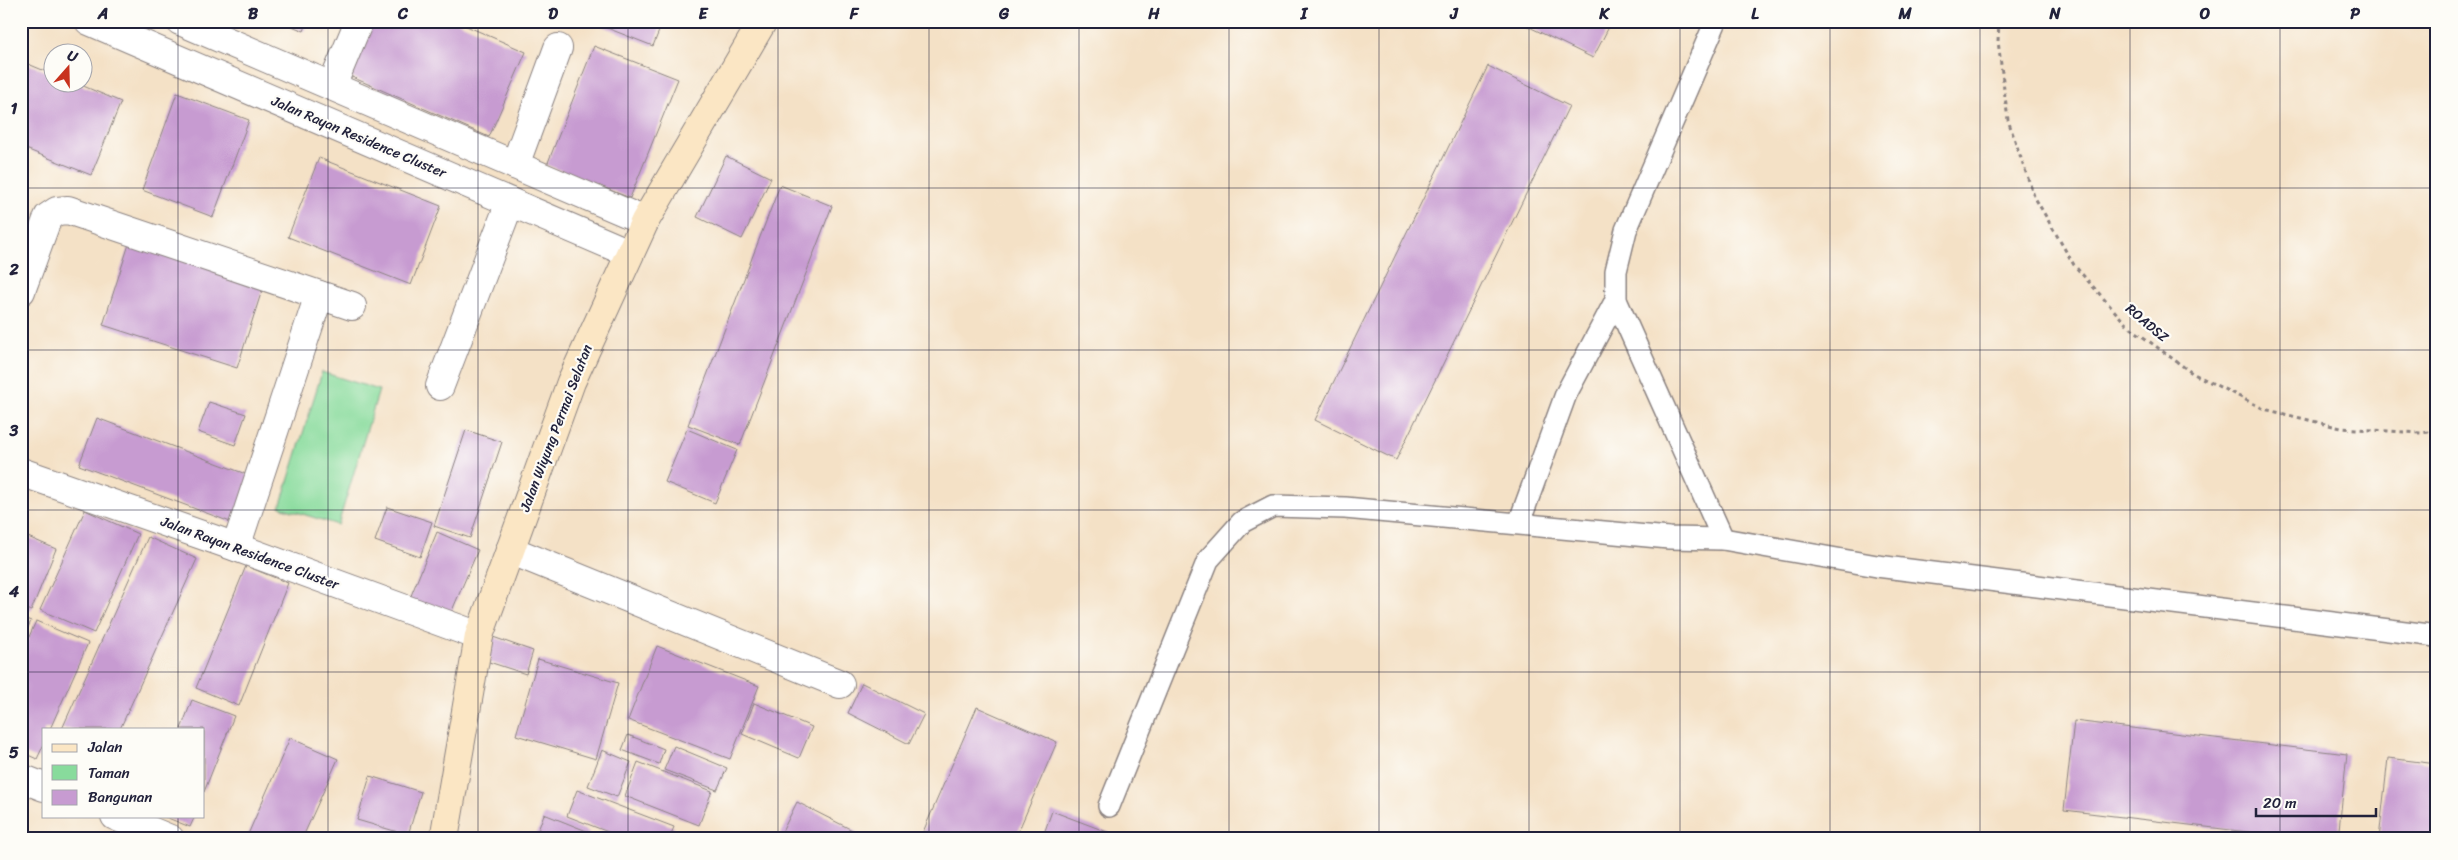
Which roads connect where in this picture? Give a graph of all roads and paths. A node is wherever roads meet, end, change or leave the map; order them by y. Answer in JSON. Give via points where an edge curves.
{"nodes":[{"id":1,"x":89,"y":21,"type":"edge"},
{"id":2,"x":180,"y":21,"type":"edge"},
{"id":3,"x":358,"y":21,"type":"edge"},
{"id":4,"x":763,"y":21,"type":"edge"},
{"id":5,"x":1716,"y":21,"type":"edge"},
{"id":6,"x":1999,"y":21,"type":"edge"},
{"id":7,"x":558,"y":48,"type":"dead end"},
{"id":8,"x":332,"y":86,"type":"junction"},
{"id":9,"x":515,"y":165,"type":"junction"},
{"id":10,"x":595,"y":199,"type":"junction"},
{"id":11,"x":510,"y":202,"type":"junction"},
{"id":12,"x":633,"y":215,"type":"junction"},
{"id":13,"x":581,"y":232,"type":"junction"},
{"id":14,"x":630,"y":253,"type":"junction"},
{"id":15,"x":21,"y":291,"type":"edge"},
{"id":16,"x":319,"y":295,"type":"junction"},
{"id":17,"x":1616,"y":300,"type":"junction"},
{"id":18,"x":352,"y":306,"type":"dead end"},
{"id":19,"x":440,"y":386,"type":"dead end"},
{"id":20,"x":2437,"y":431,"type":"edge"},
{"id":21,"x":21,"y":472,"type":"edge"},
{"id":22,"x":1519,"y":523,"type":"junction"},
{"id":23,"x":1723,"y":539,"type":"junction"},
{"id":24,"x":236,"y":547,"type":"junction"},
{"id":25,"x":510,"y":550,"type":"junction"},
{"id":26,"x":479,"y":636,"type":"junction"},
{"id":27,"x":2437,"y":636,"type":"edge"},
{"id":28,"x":840,"y":684,"type":"dead end"},
{"id":29,"x":21,"y":778,"type":"edge"},
{"id":30,"x":42,"y":786,"type":"edge"},
{"id":31,"x":1109,"y":806,"type":"dead end"},
{"id":32,"x":120,"y":818,"type":"edge"},
{"id":33,"x":170,"y":839,"type":"edge"},
{"id":34,"x":444,"y":839,"type":"edge"}],
"edges":[{"from":1,"to":11,"type":"street","name":"Jalan Rayan Residence Cluster"},
{"from":2,"to":8,"type":"street"},
{"from":3,"to":8,"type":"street"},
{"from":4,"to":12,"type":"street","name":"Jalan Wiyung Permai Selatan"},
{"from":5,"to":17,"type":"lane","via":[[1626,230],[1616,270]]},
{"from":6,"to":20,"type":"path","name":"ROADSZ","via":[[1998,41],[2008,120],[2034,196],[2074,265],[2127,325],[2192,373],[2264,408],[2341,428]]},
{"from":7,"to":9,"type":"street"},
{"from":8,"to":9,"type":"street"},
{"from":9,"to":10,"type":"street"},
{"from":10,"to":12,"type":"street"},
{"from":10,"to":13,"type":"street"},
{"from":11,"to":13,"type":"street","name":"Jalan Rayan Residence Cluster"},
{"from":11,"to":19,"type":"street"},
{"from":12,"to":14,"type":"street","name":"Jalan Wiyung Permai Selatan"},
{"from":13,"to":14,"type":"street","name":"Jalan Rayan Residence Cluster"},
{"from":14,"to":25,"type":"street","name":"Jalan Wiyung Permai Selatan","via":[[571,382]]},
{"from":15,"to":16,"type":"street","via":[[48,217],[57,210],[68,210]]},
{"from":16,"to":18,"type":"street"},
{"from":16,"to":24,"type":"street"},
{"from":17,"to":22,"type":"lane","via":[[1566,394]]},
{"from":17,"to":23,"type":"lane"},
{"from":21,"to":24,"type":"street","name":"Jalan Rayan Residence Cluster"},
{"from":22,"to":23,"type":"lane","via":[[1669,538]]},
{"from":22,"to":31,"type":"lane","via":[[1346,508],[1273,506],[1242,522],[1208,560]]},
{"from":23,"to":27,"type":"lane","via":[[1877,566]]},
{"from":24,"to":26,"type":"street","name":"Jalan Rayan Residence Cluster"},
{"from":25,"to":26,"type":"street","name":"Jalan Wiyung Permai Selatan"},
{"from":25,"to":28,"type":"street"},
{"from":26,"to":34,"type":"street","name":"Jalan Wiyung Permai Selatan"},
{"from":29,"to":30,"type":"street"},
{"from":32,"to":33,"type":"street"}]}
